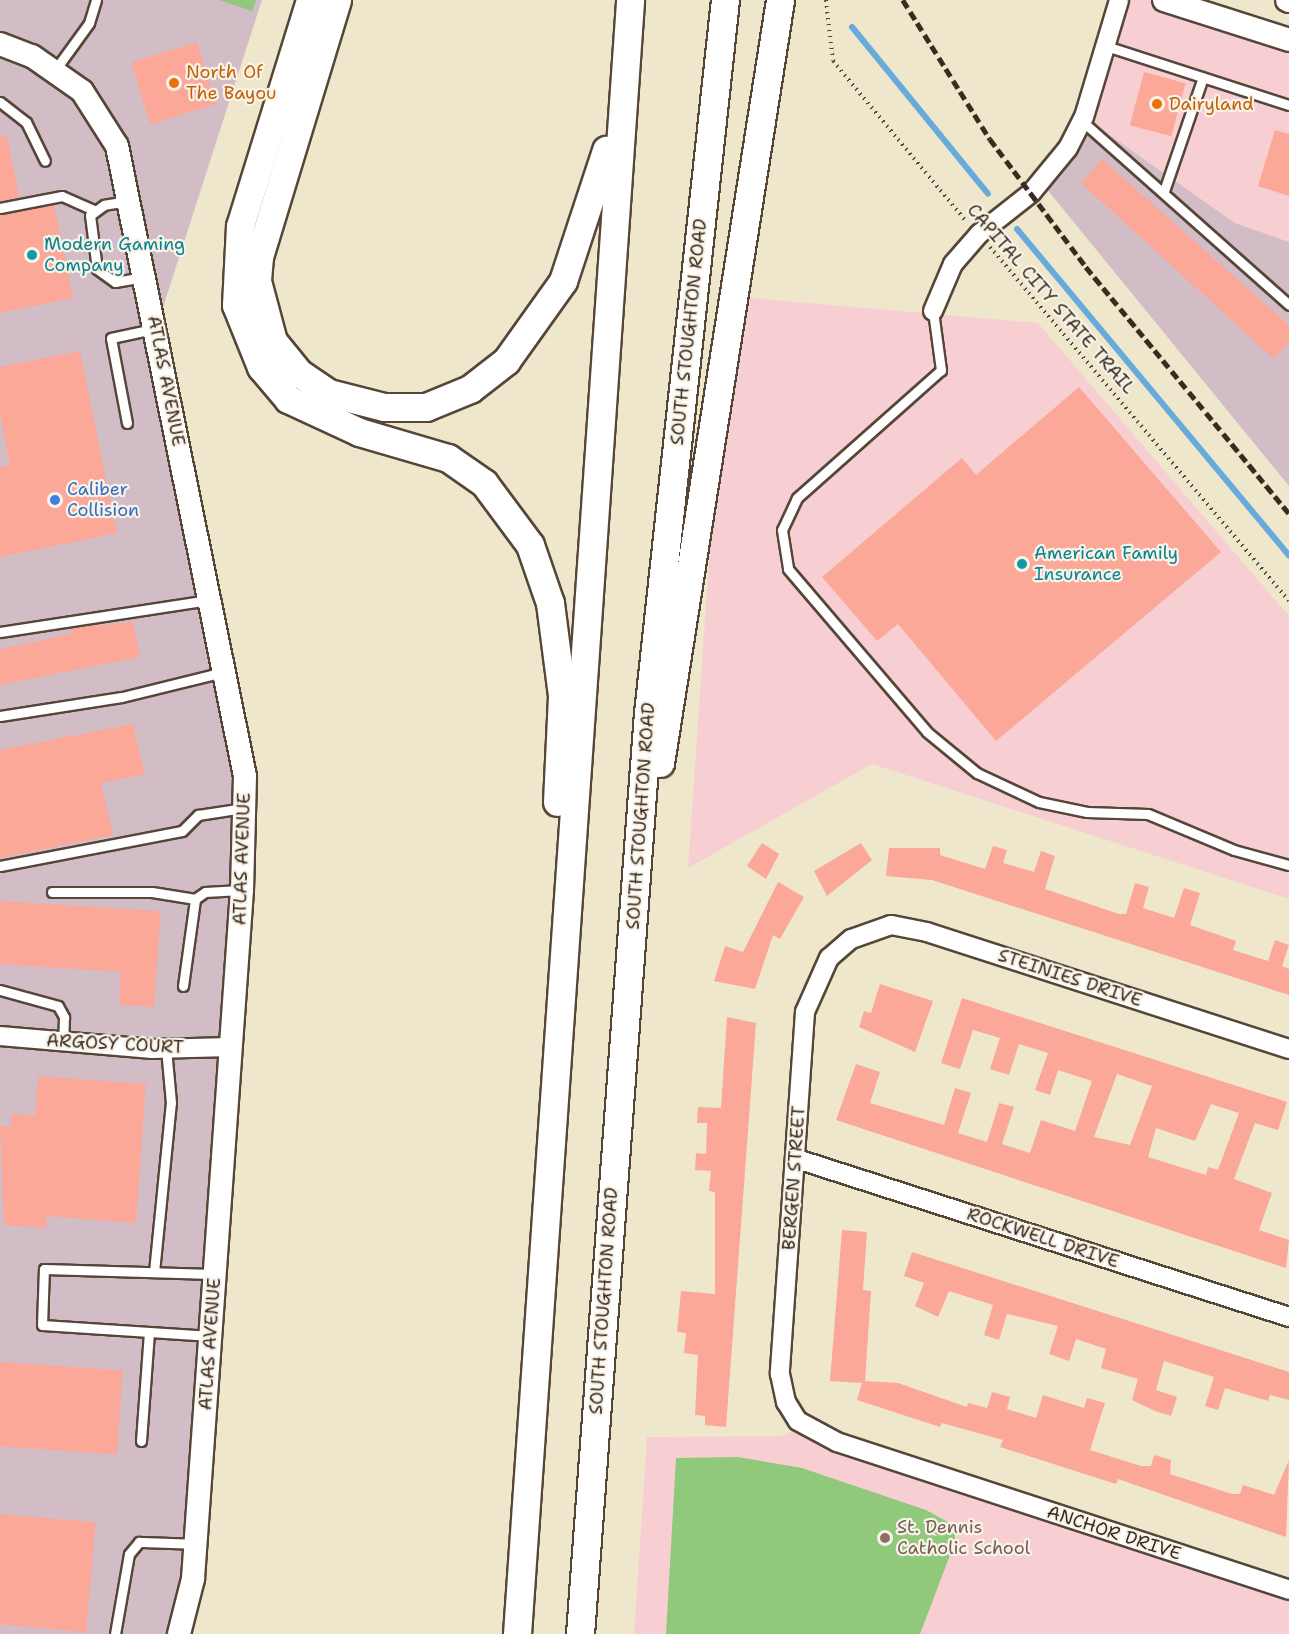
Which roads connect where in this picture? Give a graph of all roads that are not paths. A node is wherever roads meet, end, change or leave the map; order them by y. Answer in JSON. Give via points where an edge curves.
{"nodes":[{"id":1,"x":96,"y":0,"type":"edge"},
{"id":2,"x":310,"y":0,"type":"edge"},
{"id":3,"x":337,"y":0,"type":"edge"},
{"id":4,"x":630,"y":0,"type":"edge"},
{"id":5,"x":725,"y":0,"type":"edge"},
{"id":6,"x":780,"y":0,"type":"edge"},
{"id":7,"x":1119,"y":0,"type":"edge"},
{"id":8,"x":1164,"y":0,"type":"edge"},
{"id":9,"x":1289,"y":40,"type":"edge"},
{"id":10,"x":0,"y":44,"type":"edge"},
{"id":11,"x":1106,"y":46,"type":"junction"},
{"id":12,"x":627,"y":49,"type":"junction"},
{"id":13,"x":55,"y":70,"type":"junction"},
{"id":14,"x":1203,"y":77,"type":"junction"},
{"id":15,"x":0,"y":102,"type":"edge"},
{"id":16,"x":1289,"y":105,"type":"edge"},
{"id":17,"x":1082,"y":120,"type":"junction"},
{"id":18,"x":45,"y":161,"type":"dead end"},
{"id":19,"x":1164,"y":190,"type":"junction"},
{"id":20,"x":129,"y":201,"type":"junction"},
{"id":21,"x":0,"y":208,"type":"edge"},
{"id":22,"x":94,"y":210,"type":"junction"},
{"id":23,"x":144,"y":277,"type":"junction"},
{"id":24,"x":1289,"y":305,"type":"edge"},
{"id":25,"x":933,"y":311,"type":"joint"},
{"id":26,"x":156,"y":329,"type":"junction"},
{"id":27,"x":127,"y":423,"type":"dead end"},
{"id":28,"x":210,"y":600,"type":"junction"},
{"id":29,"x":0,"y":632,"type":"edge"},
{"id":30,"x":224,"y":672,"type":"junction"},
{"id":31,"x":0,"y":716,"type":"edge"},
{"id":32,"x":247,"y":807,"type":"junction"},
{"id":33,"x":1289,"y":865,"type":"edge"},
{"id":34,"x":0,"y":866,"type":"edge"},
{"id":35,"x":242,"y":890,"type":"junction"},
{"id":36,"x":52,"y":892,"type":"dead end"},
{"id":37,"x":195,"y":899,"type":"junction"},
{"id":38,"x":851,"y":939,"type":"joint"},
{"id":39,"x":630,"y":957,"type":"junction"},
{"id":40,"x":183,"y":986,"type":"dead end"},
{"id":41,"x":0,"y":990,"type":"edge"},
{"id":42,"x":0,"y":1036,"type":"edge"},
{"id":43,"x":63,"y":1042,"type":"junction"},
{"id":44,"x":231,"y":1047,"type":"junction"},
{"id":45,"x":166,"y":1048,"type":"junction"},
{"id":46,"x":1289,"y":1049,"type":"edge"},
{"id":47,"x":797,"y":1159,"type":"junction"},
{"id":48,"x":154,"y":1272,"type":"junction"},
{"id":49,"x":215,"y":1274,"type":"junction"},
{"id":50,"x":1289,"y":1317,"type":"edge"},
{"id":51,"x":149,"y":1332,"type":"junction"},
{"id":52,"x":211,"y":1336,"type":"junction"},
{"id":53,"x":535,"y":1366,"type":"junction"},
{"id":54,"x":805,"y":1425,"type":"joint"},
{"id":55,"x":141,"y":1441,"type":"dead end"},
{"id":56,"x":196,"y":1544,"type":"junction"},
{"id":57,"x":1289,"y":1590,"type":"edge"},
{"id":58,"x":115,"y":1634,"type":"edge"},
{"id":59,"x":179,"y":1634,"type":"edge"},
{"id":60,"x":517,"y":1634,"type":"edge"},
{"id":61,"x":580,"y":1634,"type":"edge"}],
"edges":[{"from":1,"to":13,"type":"lane","via":[[89,23]]},
{"from":2,"to":53,"type":"main road","via":[[240,226],[233,282],[246,335],[261,368],[288,399],[359,432],[437,454],[484,483],[530,544],[550,603],[562,696]]},
{"from":3,"to":12,"type":"main road","via":[[259,257],[257,281],[273,341],[307,379],[354,403],[410,408],[448,400],[506,361],[541,318],[563,281],[599,183]]},
{"from":4,"to":12,"type":"main road"},
{"from":5,"to":39,"type":"main road","name":"SOUTH STOUGHTON ROAD","via":[[648,713]]},
{"from":6,"to":39,"type":"main road"},
{"from":7,"to":11,"type":"street"},
{"from":8,"to":9,"type":"street"},
{"from":10,"to":13,"type":"street","name":"ATLAS AVENUE"},
{"from":11,"to":14,"type":"lane"},
{"from":11,"to":17,"type":"street"},
{"from":12,"to":53,"type":"main road"},
{"from":13,"to":20,"type":"street","name":"ATLAS AVENUE","via":[[82,91],[109,127]]},
{"from":14,"to":16,"type":"lane"},
{"from":14,"to":19,"type":"lane"},
{"from":15,"to":18,"type":"lane","via":[[26,122]]},
{"from":17,"to":19,"type":"lane"},
{"from":17,"to":25,"type":"street","via":[[1048,176],[979,234],[943,276]]},
{"from":19,"to":24,"type":"lane"},
{"from":20,"to":22,"type":"lane"},
{"from":20,"to":23,"type":"street","name":"ATLAS AVENUE"},
{"from":21,"to":22,"type":"lane","via":[[62,196]]},
{"from":22,"to":23,"type":"lane","via":[[88,222],[103,277],[115,282]]},
{"from":23,"to":26,"type":"street","name":"ATLAS AVENUE"},
{"from":25,"to":33,"type":"lane","via":[[941,370],[797,498],[782,530],[788,569],[927,732],[977,773],[1040,802],[1087,812],[1148,814],[1234,850]]},
{"from":26,"to":27,"type":"lane","via":[[111,338]]},
{"from":26,"to":28,"type":"street","name":"ATLAS AVENUE"},
{"from":28,"to":29,"type":"lane"},
{"from":28,"to":30,"type":"street","name":"ATLAS AVENUE"},
{"from":30,"to":31,"type":"lane","via":[[122,697]]},
{"from":30,"to":32,"type":"street","name":"ATLAS AVENUE"},
{"from":32,"to":34,"type":"lane","via":[[198,815],[182,831]]},
{"from":32,"to":35,"type":"street","name":"ATLAS AVENUE"},
{"from":35,"to":37,"type":"lane","via":[[205,892]]},
{"from":35,"to":44,"type":"street","name":"ATLAS AVENUE"},
{"from":36,"to":37,"type":"lane","via":[[152,892]]},
{"from":37,"to":40,"type":"lane"},
{"from":38,"to":46,"type":"street","name":"STEINIES DRIVE","via":[[891,925],[927,932]]},
{"from":38,"to":47,"type":"street","name":"BERGEN STREET","via":[[829,958],[805,1012]]},
{"from":39,"to":61,"type":"main road","name":"SOUTH STOUGHTON ROAD"},
{"from":41,"to":43,"type":"lane","via":[[58,1006],[64,1017]]},
{"from":42,"to":43,"type":"street","name":"ARGOSY COURT"},
{"from":43,"to":45,"type":"street","name":"ARGOSY COURT"},
{"from":44,"to":45,"type":"street","name":"ARGOSY COURT"},
{"from":44,"to":49,"type":"street","name":"ATLAS AVENUE"},
{"from":45,"to":48,"type":"lane","via":[[171,1103]]},
{"from":47,"to":50,"type":"street","name":"ROCKWELL DRIVE"},
{"from":47,"to":54,"type":"street","name":"BERGEN STREET","via":[[780,1374],[786,1402]]},
{"from":48,"to":49,"type":"lane"},
{"from":48,"to":51,"type":"lane","via":[[44,1269],[42,1325]]},
{"from":49,"to":52,"type":"street","name":"ATLAS AVENUE"},
{"from":51,"to":52,"type":"lane"},
{"from":51,"to":55,"type":"lane"},
{"from":52,"to":56,"type":"street","name":"ATLAS AVENUE"},
{"from":53,"to":60,"type":"main road"},
{"from":54,"to":57,"type":"street","name":"ANCHOR DRIVE","via":[[837,1442]]},
{"from":56,"to":58,"type":"lane","via":[[139,1542],[129,1554]]},
{"from":56,"to":59,"type":"street","name":"ATLAS AVENUE"}]}
